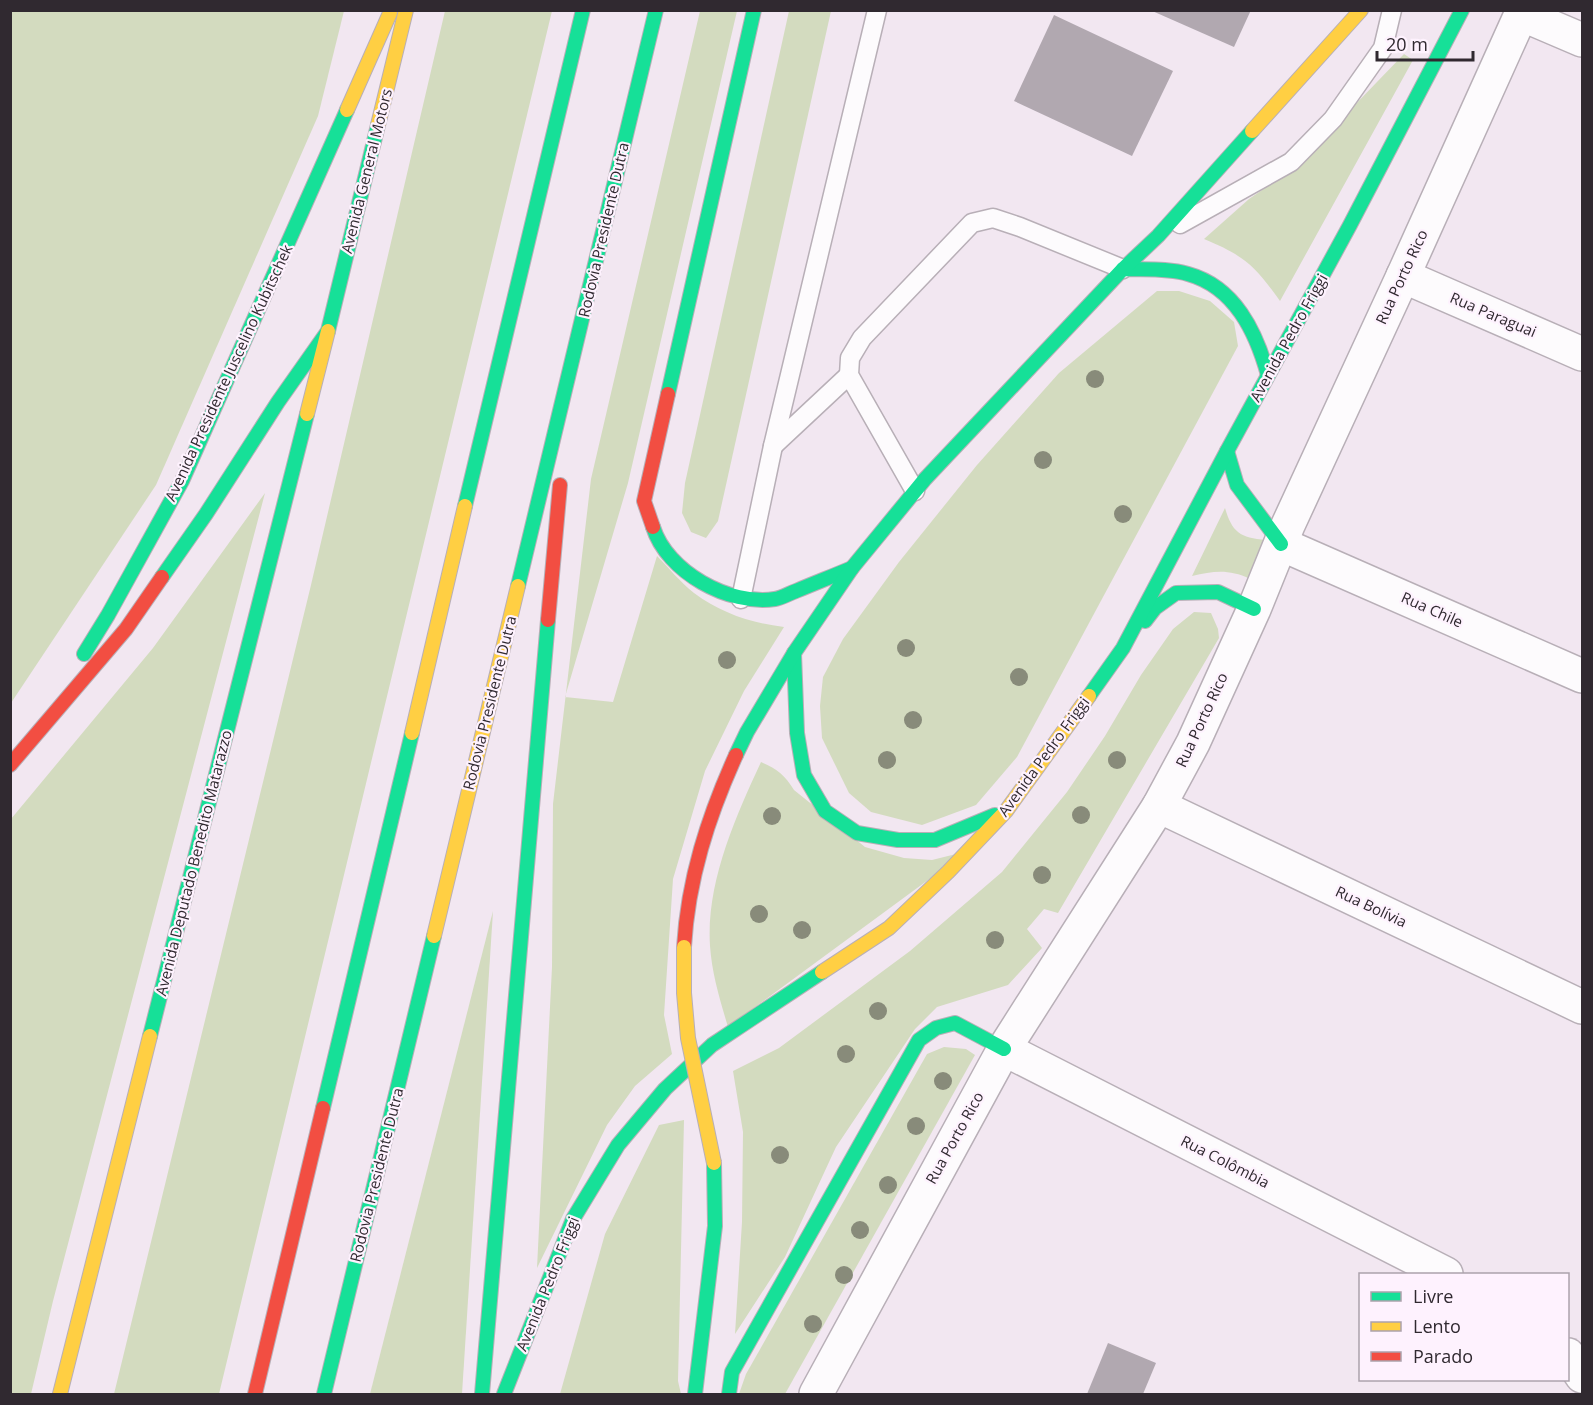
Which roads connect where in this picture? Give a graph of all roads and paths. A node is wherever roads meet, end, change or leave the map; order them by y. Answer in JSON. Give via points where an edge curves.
{"nodes":[{"id":1,"x":391,"y":10,"type":"edge"},
{"id":2,"x":405,"y":10,"type":"edge"},
{"id":3,"x":583,"y":10,"type":"edge"},
{"id":4,"x":656,"y":10,"type":"edge"},
{"id":5,"x":754,"y":10,"type":"edge"},
{"id":6,"x":877,"y":10,"type":"edge"},
{"id":7,"x":1361,"y":10,"type":"edge"},
{"id":8,"x":1392,"y":10,"type":"edge"},
{"id":9,"x":1462,"y":10,"type":"edge"},
{"id":10,"x":1522,"y":12,"type":"edge"},
{"id":11,"x":1582,"y":40,"type":"edge"},
{"id":12,"x":1158,"y":236,"type":"junction"},
{"id":13,"x":1123,"y":269,"type":"junction"},
{"id":14,"x":1403,"y":276,"type":"junction"},
{"id":15,"x":328,"y":331,"type":"junction"},
{"id":16,"x":1582,"y":354,"type":"edge"},
{"id":17,"x":569,"y":375,"type":"junction"},
{"id":18,"x":849,"y":375,"type":"junction"},
{"id":19,"x":1268,"y":375,"type":"junction"},
{"id":20,"x":773,"y":446,"type":"junction"},
{"id":21,"x":1227,"y":451,"type":"junction"},
{"id":22,"x":915,"y":491,"type":"junction"},
{"id":23,"x":1281,"y":544,"type":"junction"},
{"id":24,"x":852,"y":568,"type":"junction"},
{"id":25,"x":741,"y":599,"type":"junction"},
{"id":26,"x":1254,"y":609,"type":"junction"},
{"id":27,"x":1123,"y":648,"type":"junction"},
{"id":28,"x":795,"y":653,"type":"junction"},
{"id":29,"x":1582,"y":676,"type":"edge"},
{"id":30,"x":23,"y":752,"type":"junction"},
{"id":31,"x":10,"y":765,"type":"edge"},
{"id":32,"x":1159,"y":806,"type":"junction"},
{"id":33,"x":1006,"y":811,"type":"junction"},
{"id":34,"x":1582,"y":1007,"type":"edge"},
{"id":35,"x":1004,"y":1049,"type":"junction"},
{"id":36,"x":1442,"y":1273,"type":"edge"},
{"id":37,"x":1569,"y":1356,"type":"edge"},
{"id":38,"x":1582,"y":1376,"type":"edge"},
{"id":39,"x":60,"y":1395,"type":"edge"},
{"id":40,"x":255,"y":1395,"type":"edge"},
{"id":41,"x":324,"y":1395,"type":"edge"},
{"id":42,"x":482,"y":1395,"type":"edge"},
{"id":43,"x":504,"y":1395,"type":"edge"},
{"id":44,"x":695,"y":1395,"type":"edge"},
{"id":45,"x":729,"y":1395,"type":"edge"},
{"id":46,"x":816,"y":1395,"type":"edge"}],
"edges":[{"from":1,"to":30,"type":"main road","name":"Avenida Presidente Juscelino Kubitschek","via":[[182,481],[108,615]]},
{"from":2,"to":15,"type":"main road","name":"Avenida General Motors"},
{"from":3,"to":40,"type":"main road"},
{"from":4,"to":17,"type":"main road","name":"Rodovia Presidente Dutra"},
{"from":5,"to":25,"type":"main road","via":[[645,501],[657,541],[675,562],[706,586]]},
{"from":6,"to":20,"type":"lane"},
{"from":7,"to":12,"type":"main road"},
{"from":8,"to":12,"type":"lane","via":[[1383,48],[1333,119],[1291,162]]},
{"from":9,"to":19,"type":"main road","name":"Avenida Pedro Friggi"},
{"from":10,"to":11,"type":"street"},
{"from":10,"to":14,"type":"street","name":"Rua Porto Rico"},
{"from":12,"to":13,"type":"main road"},
{"from":13,"to":18,"type":"lane","via":[[993,218],[972,223],[862,338],[850,358]]},
{"from":13,"to":19,"type":"main road","via":[[1176,272],[1196,276],[1212,285],[1238,306],[1261,346]]},
{"from":13,"to":22,"type":"main road"},
{"from":14,"to":16,"type":"street","name":"Rua Paraguai"},
{"from":14,"to":23,"type":"street","name":"Rua Porto Rico"},
{"from":15,"to":30,"type":"main road","name":"Avenida Presidente Juscelino Kubitschek","via":[[126,629]]},
{"from":15,"to":39,"type":"main road","name":"Avenida Deputado Benedito Matarazzo"},
{"from":17,"to":41,"type":"main road","name":"Rodovia Presidente Dutra"},
{"from":17,"to":42,"type":"main road"},
{"from":18,"to":20,"type":"lane"},
{"from":18,"to":22,"type":"lane"},
{"from":19,"to":21,"type":"main road","name":"Avenida Pedro Friggi"},
{"from":20,"to":25,"type":"lane"},
{"from":21,"to":23,"type":"main road","via":[[1237,485]]},
{"from":21,"to":27,"type":"main road","name":"Avenida Pedro Friggi"},
{"from":22,"to":24,"type":"main road"},
{"from":23,"to":26,"type":"street","name":"Rua Porto Rico"},
{"from":23,"to":29,"type":"street","name":"Rua Chile"},
{"from":24,"to":25,"type":"main road","via":[[776,599]]},
{"from":24,"to":28,"type":"main road"},
{"from":26,"to":27,"type":"main road","via":[[1218,592],[1176,593],[1155,608]]},
{"from":26,"to":32,"type":"street","name":"Rua Porto Rico","via":[[1193,743]]},
{"from":27,"to":33,"type":"main road","name":"Avenida Pedro Friggi"},
{"from":28,"to":33,"type":"main road","via":[[797,733],[804,775],[825,811],[857,833],[898,840],[935,840]]},
{"from":28,"to":44,"type":"main road","bridge":true,"via":[[747,732],[717,798],[696,863],[686,915],[684,993],[688,1038],[714,1163],[715,1226]]},
{"from":30,"to":31,"type":"main road","name":"Avenida Presidente Juscelino Kubitschek"},
{"from":32,"to":34,"type":"street","name":"Rua Bolívia"},
{"from":32,"to":35,"type":"street","name":"Rua Porto Rico"},
{"from":33,"to":43,"type":"main road","name":"Avenida Pedro Friggi","via":[[889,928],[712,1046],[665,1089],[618,1145],[573,1219]]},
{"from":35,"to":36,"type":"street","name":"Rua Colômbia"},
{"from":35,"to":45,"type":"main road","via":[[955,1023],[936,1028],[919,1040],[732,1372]]},
{"from":35,"to":46,"type":"street","name":"Rua Porto Rico"},
{"from":37,"to":38,"type":"street"}]}
